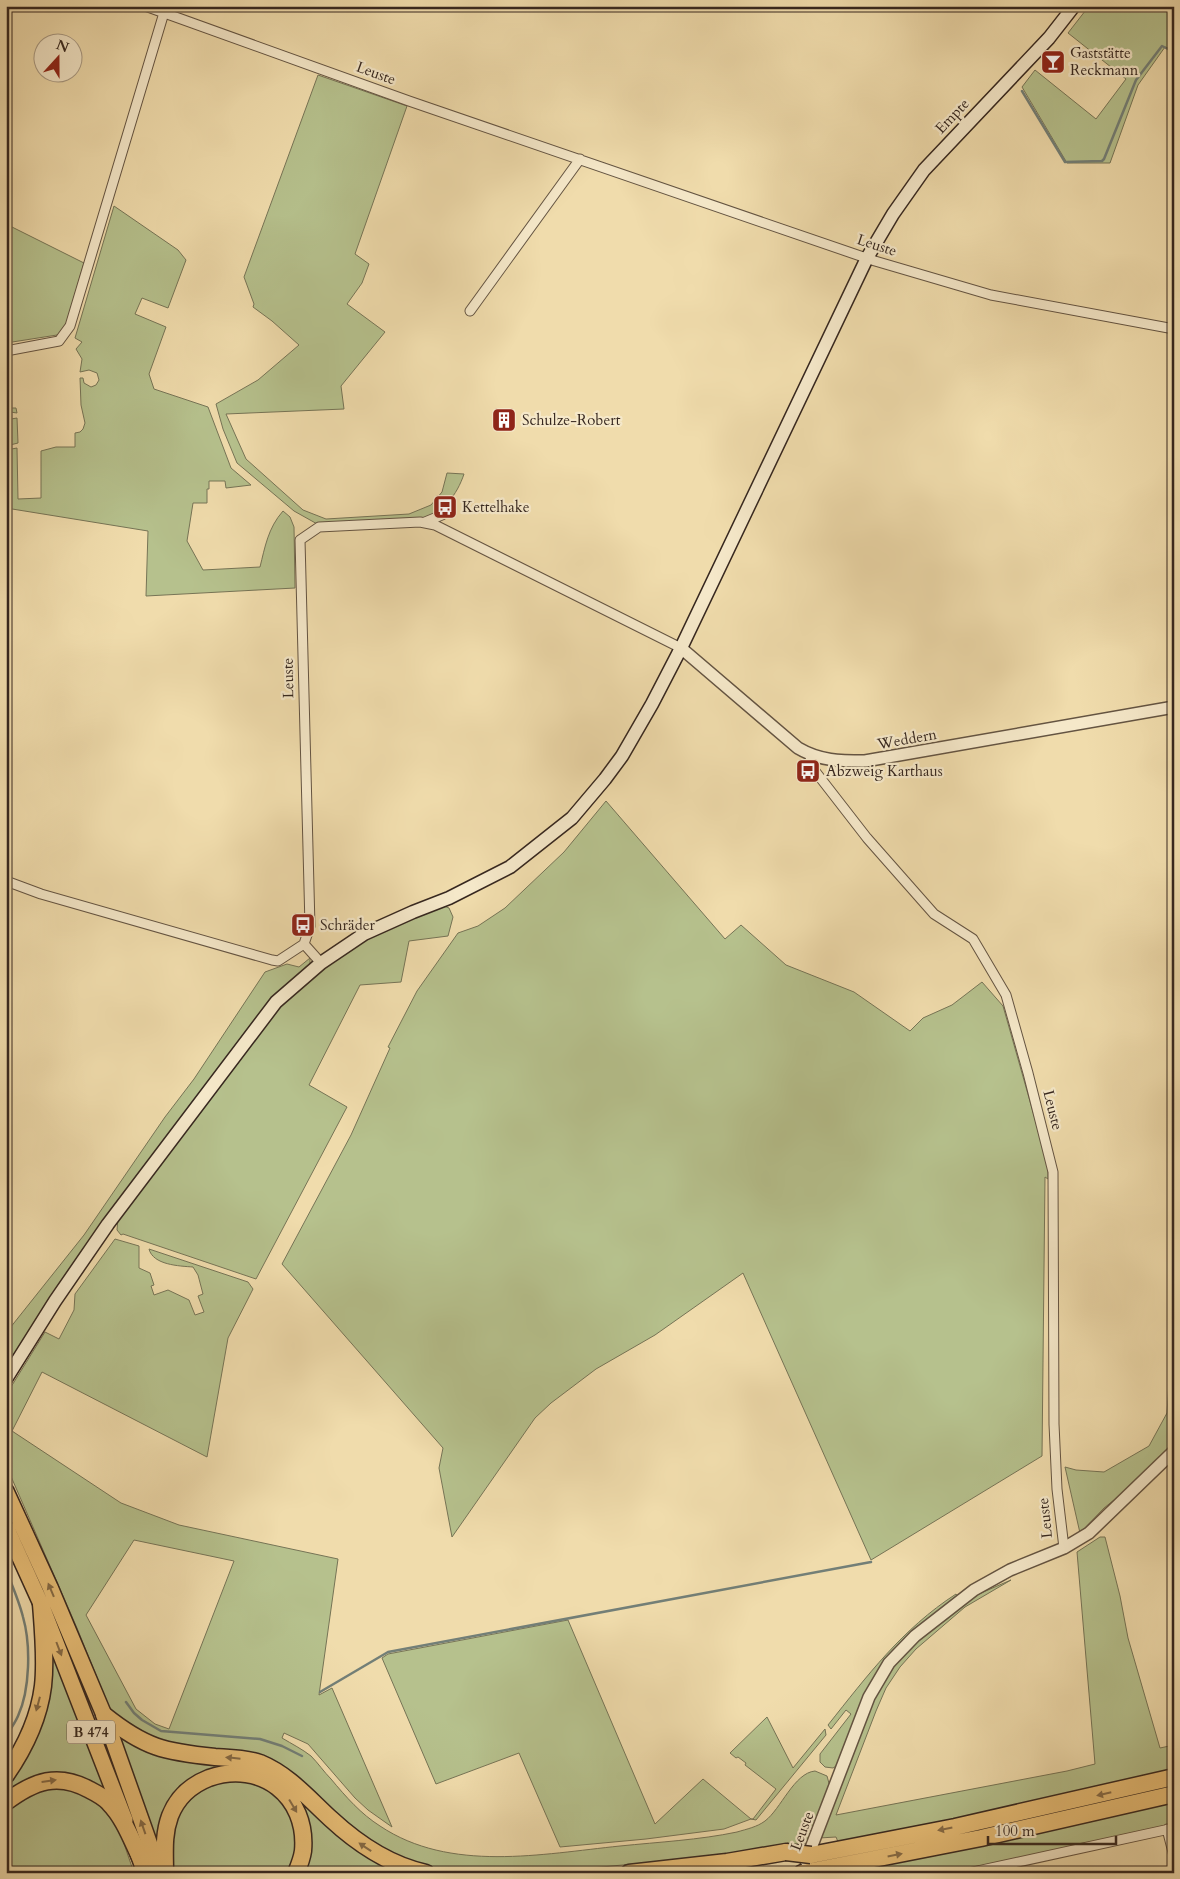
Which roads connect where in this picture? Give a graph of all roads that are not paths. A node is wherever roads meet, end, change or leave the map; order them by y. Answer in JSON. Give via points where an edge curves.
{"nodes":[{"id":1,"x":145,"y":6,"type":"edge"},
{"id":2,"x":1074,"y":6,"type":"edge"},
{"id":3,"x":165,"y":10,"type":"edge"},
{"id":4,"x":580,"y":159,"type":"junction"},
{"id":5,"x":867,"y":258,"type":"junction"},
{"id":6,"x":470,"y":311,"type":"dead end"},
{"id":7,"x":1174,"y":329,"type":"edge"},
{"id":8,"x":6,"y":351,"type":"edge"},
{"id":9,"x":426,"y":522,"type":"junction"},
{"id":10,"x":451,"y":532,"type":"junction"},
{"id":11,"x":682,"y":648,"type":"junction"},
{"id":12,"x":1174,"y":707,"type":"edge"},
{"id":13,"x":810,"y":755,"type":"junction"},
{"id":14,"x":6,"y":881,"type":"edge"},
{"id":15,"x":304,"y":944,"type":"junction"},
{"id":16,"x":321,"y":963,"type":"junction"},
{"id":17,"x":6,"y":1379,"type":"edge"},
{"id":18,"x":1174,"y":1451,"type":"edge"},
{"id":19,"x":6,"y":1491,"type":"edge"},
{"id":20,"x":6,"y":1527,"type":"edge"},
{"id":21,"x":1064,"y":1548,"type":"junction"},
{"id":22,"x":41,"y":1604,"type":"junction"},
{"id":23,"x":104,"y":1715,"type":"junction"},
{"id":24,"x":6,"y":1775,"type":"edge"},
{"id":25,"x":1174,"y":1777,"type":"edge"},
{"id":26,"x":1174,"y":1794,"type":"edge"},
{"id":27,"x":6,"y":1802,"type":"edge"},
{"id":28,"x":1170,"y":1829,"type":"edge"},
{"id":29,"x":786,"y":1856,"type":"junction"},
{"id":30,"x":1174,"y":1856,"type":"edge"},
{"id":31,"x":143,"y":1866,"type":"edge"},
{"id":32,"x":160,"y":1873,"type":"edge"},
{"id":33,"x":165,"y":1873,"type":"edge"},
{"id":34,"x":296,"y":1873,"type":"edge"},
{"id":35,"x":426,"y":1873,"type":"edge"},
{"id":36,"x":629,"y":1873,"type":"edge"},
{"id":37,"x":712,"y":1873,"type":"edge"},
{"id":38,"x":804,"y":1873,"type":"edge"},
{"id":39,"x":968,"y":1873,"type":"edge"}],
"edges":[{"from":1,"to":3,"type":"street","name":"Leuste"},
{"from":2,"to":5,"type":"main road","name":"Empte","via":[[924,170],[892,214]]},
{"from":3,"to":4,"type":"street","name":"Leuste"},
{"from":3,"to":8,"type":"street","via":[[70,326],[59,341]]},
{"from":4,"to":5,"type":"street","name":"Leuste"},
{"from":4,"to":6,"type":"street"},
{"from":5,"to":7,"type":"street","name":"Leuste","via":[[991,295]]},
{"from":5,"to":11,"type":"main road","name":"Empte"},
{"from":9,"to":10,"type":"street","name":"Leuste"},
{"from":9,"to":10,"type":"street","name":"Leuste","via":[[450,508],[447,518]]},
{"from":9,"to":15,"type":"street","name":"Leuste","via":[[319,527],[300,540],[310,926]]},
{"from":10,"to":11,"type":"street","name":"Leuste"},
{"from":11,"to":13,"type":"street","name":"Weddern"},
{"from":11,"to":16,"type":"main road","name":"Empte","via":[[622,756],[572,818],[510,867],[449,898],[364,934]]},
{"from":12,"to":13,"type":"street","name":"Weddern","via":[[865,761],[836,762]]},
{"from":13,"to":21,"type":"street","name":"Leuste","via":[[815,771],[879,852],[934,914],[973,939],[1006,995],[1053,1172],[1054,1424]]},
{"from":14,"to":15,"type":"street","via":[[272,960],[278,961]]},
{"from":15,"to":16,"type":"street"},
{"from":16,"to":17,"type":"main road","name":"Empte","via":[[276,1002],[206,1093],[80,1264]]},
{"from":18,"to":21,"type":"street","name":"Leuste","via":[[1100,1524]]},
{"from":23,"to":19,"type":"highway","number":"B 474","one_way":true},
{"from":20,"to":22,"type":"highway","number":"B 474"},
{"from":21,"to":38,"type":"street","name":"Leuste","via":[[1010,1570],[974,1590],[915,1636],[889,1663],[869,1697]]},
{"from":22,"to":24,"type":"highway","one_way":true,"via":[[43,1686],[32,1727]]},
{"from":22,"to":31,"type":"highway","number":"B 474","one_way":true},
{"from":32,"to":23,"type":"highway","number":"B 474","one_way":true},
{"from":35,"to":23,"type":"highway","one_way":true,"via":[[389,1861],[367,1848],[293,1783],[259,1763],[158,1748],[141,1741]]},
{"from":25,"to":29,"type":"highway","one_way":true,"bridge":true,"via":[[964,1825],[836,1851]]},
{"from":38,"to":26,"type":"highway","one_way":true,"via":[[991,1836]]},
{"from":27,"to":31,"type":"highway","one_way":true,"via":[[42,1782],[59,1780],[79,1784],[109,1802],[124,1823]]},
{"from":28,"to":30,"type":"street"},
{"from":28,"to":39,"type":"street"},
{"from":29,"to":36,"type":"highway"},
{"from":29,"to":37,"type":"highway"},
{"from":33,"to":34,"type":"highway","one_way":true,"via":[[164,1840],[170,1816],[180,1797],[198,1782],[237,1772],[254,1775],[276,1786],[298,1814],[303,1830],[303,1852]]}]}
